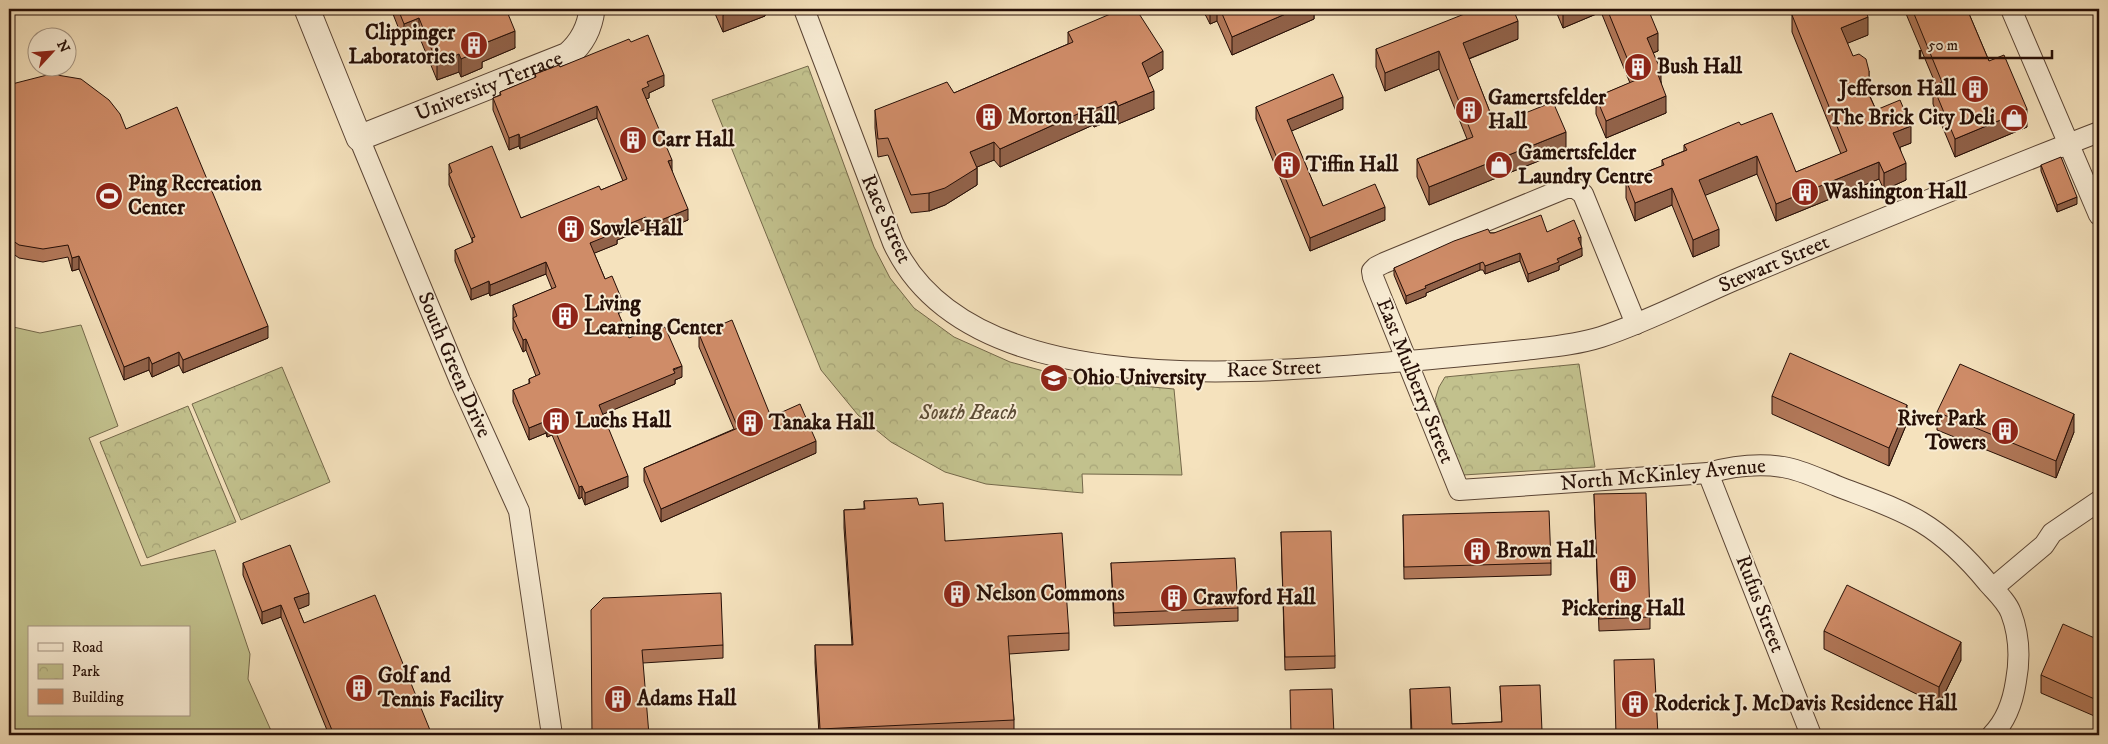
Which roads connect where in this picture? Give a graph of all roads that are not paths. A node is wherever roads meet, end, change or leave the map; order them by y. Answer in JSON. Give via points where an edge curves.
{"nodes":[{"id":1,"x":307,"y":9,"type":"edge"},
{"id":2,"x":592,"y":9,"type":"edge"},
{"id":3,"x":804,"y":9,"type":"edge"},
{"id":4,"x":2011,"y":9,"type":"edge"},
{"id":5,"x":2099,"y":132,"type":"edge"},
{"id":6,"x":359,"y":138,"type":"junction"},
{"id":7,"x":2069,"y":143,"type":"junction"},
{"id":8,"x":2099,"y":215,"type":"edge"},
{"id":9,"x":1636,"y":324,"type":"junction"},
{"id":10,"x":1440,"y":358,"type":"joint"},
{"id":11,"x":1407,"y":361,"type":"junction"},
{"id":12,"x":1708,"y":473,"type":"junction"},
{"id":13,"x":1459,"y":490,"type":"joint"},
{"id":14,"x":2099,"y":501,"type":"edge"},
{"id":15,"x":1993,"y":588,"type":"junction"},
{"id":16,"x":552,"y":735,"type":"edge"},
{"id":17,"x":1811,"y":735,"type":"edge"},
{"id":18,"x":1992,"y":735,"type":"edge"}],
"edges":[{"from":1,"to":6,"type":"street","name":"South Green Drive"},
{"from":2,"to":6,"type":"street","name":"University Terrace","via":[[583,38],[568,55]]},
{"from":3,"to":11,"type":"street","name":"Race Street","via":[[900,257],[927,293],[969,323],[1018,345],[1057,356],[1099,365],[1153,370],[1300,370]]},
{"from":4,"to":7,"type":"street"},
{"from":5,"to":7,"type":"street","name":"Stewart Street"},
{"from":6,"to":16,"type":"street","name":"South Green Drive","via":[[460,381],[519,511]]},
{"from":7,"to":8,"type":"street"},
{"from":7,"to":9,"type":"street","name":"Stewart Street"},
{"from":9,"to":10,"type":"street","name":"Stewart Street","via":[[1577,342]]},
{"from":9,"to":11,"type":"street","name":"East Mulberry Street","via":[[1583,194],[1575,188],[1566,188],[1384,263],[1372,271]]},
{"from":10,"to":11,"type":"street","name":"Race Street"},
{"from":11,"to":13,"type":"street","name":"East Mulberry Street"},
{"from":12,"to":13,"type":"street","name":"North McKinley Avenue"},
{"from":12,"to":15,"type":"street","name":"North McKinley Avenue","via":[[1742,465],[1780,466],[1799,470],[1878,501],[1933,530]]},
{"from":12,"to":17,"type":"street","name":"Rufus Street"},
{"from":14,"to":15,"type":"street","via":[[2052,533],[2044,544]]},
{"from":15,"to":18,"type":"street","name":"North McKinley Avenue","via":[[2011,612],[2018,663],[2009,710]]}]}
